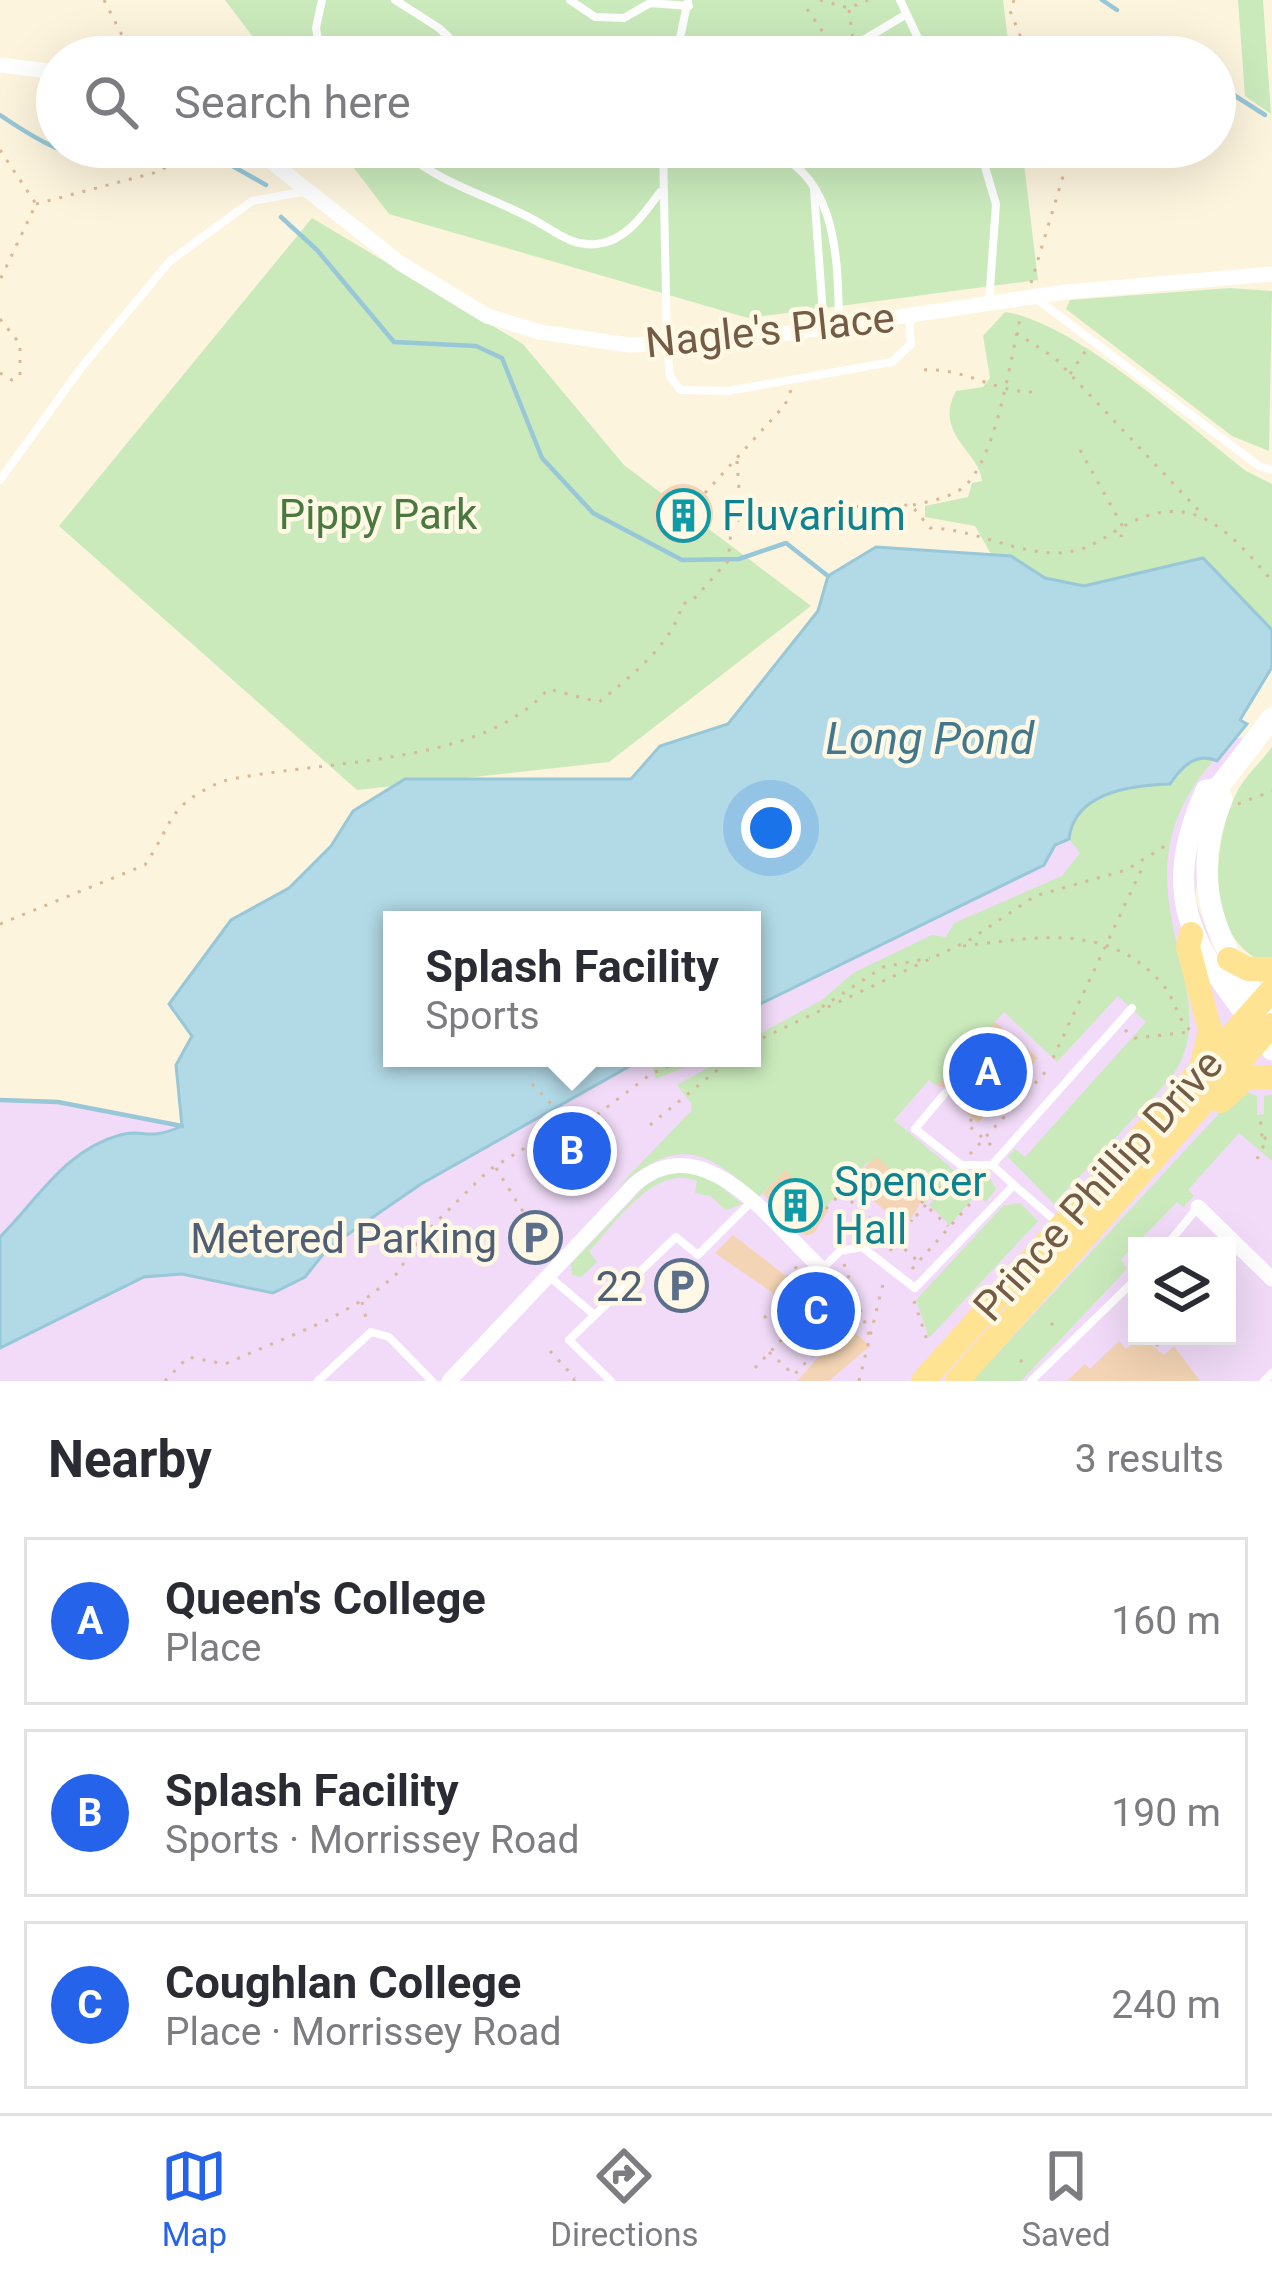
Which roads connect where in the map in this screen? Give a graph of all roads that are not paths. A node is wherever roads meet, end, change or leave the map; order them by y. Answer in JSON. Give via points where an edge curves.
{"nodes":[{"id":1,"x":322,"y":0,"type":"edge"},
{"id":2,"x":394,"y":0,"type":"edge"},
{"id":3,"x":570,"y":0,"type":"edge"},
{"id":4,"x":900,"y":0,"type":"edge"},
{"id":5,"x":689,"y":3,"type":"edge"},
{"id":6,"x":906,"y":14,"type":"junction"},
{"id":7,"x":317,"y":36,"type":"edge"},
{"id":8,"x":447,"y":36,"type":"edge"},
{"id":9,"x":681,"y":36,"type":"edge"},
{"id":10,"x":870,"y":36,"type":"edge"},
{"id":11,"x":917,"y":36,"type":"edge"},
{"id":12,"x":0,"y":65,"type":"edge"},
{"id":13,"x":36,"y":69,"type":"edge"},
{"id":14,"x":279,"y":168,"type":"edge"},
{"id":15,"x":423,"y":168,"type":"edge"},
{"id":16,"x":663,"y":168,"type":"edge"},
{"id":17,"x":790,"y":168,"type":"edge"},
{"id":18,"x":985,"y":168,"type":"edge"},
{"id":19,"x":814,"y":188,"type":"junction"},
{"id":20,"x":662,"y":190,"type":"junction"},
{"id":21,"x":310,"y":192,"type":"junction"},
{"id":22,"x":1272,"y":274,"type":"edge"},
{"id":23,"x":1029,"y":298,"type":"junction"},
{"id":24,"x":988,"y":305,"type":"junction"},
{"id":25,"x":909,"y":316,"type":"junction"},
{"id":26,"x":831,"y":327,"type":"junction"},
{"id":27,"x":667,"y":345,"type":"junction"},
{"id":28,"x":1272,"y":470,"type":"edge"},
{"id":29,"x":0,"y":480,"type":"edge"},
{"id":30,"x":1271,"y":719,"type":"edge"},
{"id":31,"x":1224,"y":795,"type":"junction"},
{"id":32,"x":1190,"y":934,"type":"junction"},
{"id":33,"x":1229,"y":959,"type":"junction"},
{"id":34,"x":1272,"y":969,"type":"edge"},
{"id":35,"x":1132,"y":1009,"type":"dead end"},
{"id":36,"x":1265,"y":1019,"type":"edge"},
{"id":37,"x":1198,"y":1071,"type":"junction"},
{"id":38,"x":1272,"y":1077,"type":"edge"},
{"id":39,"x":945,"y":1093,"type":"dead end"},
{"id":40,"x":992,"y":1165,"type":"junction"},
{"id":41,"x":1014,"y":1184,"type":"junction"},
{"id":42,"x":750,"y":1202,"type":"junction"},
{"id":43,"x":1198,"y":1207,"type":"joint"},
{"id":44,"x":1071,"y":1234,"type":"junction"},
{"id":45,"x":1173,"y":1237,"type":"edge"},
{"id":46,"x":822,"y":1269,"type":"joint"},
{"id":47,"x":550,"y":1277,"type":"junction"},
{"id":48,"x":1272,"y":1279,"type":"edge"},
{"id":49,"x":1128,"y":1287,"type":"edge"},
{"id":50,"x":592,"y":1313,"type":"junction"},
{"id":51,"x":1272,"y":1373,"type":"edge"},
{"id":52,"x":450,"y":1380,"type":"edge"},
{"id":53,"x":318,"y":1381,"type":"edge"},
{"id":54,"x":432,"y":1381,"type":"edge"},
{"id":55,"x":611,"y":1381,"type":"edge"},
{"id":56,"x":923,"y":1381,"type":"edge"},
{"id":57,"x":957,"y":1381,"type":"edge"},
{"id":58,"x":1031,"y":1381,"type":"edge"},
{"id":59,"x":1264,"y":1381,"type":"edge"}],
"edges":[{"from":1,"to":7,"type":"lane"},
{"from":2,"to":8,"type":"lane"},
{"from":3,"to":5,"type":"lane","via":[[595,17],[624,18],[650,3]]},
{"from":4,"to":6,"type":"lane"},
{"from":5,"to":9,"type":"lane"},
{"from":6,"to":10,"type":"lane"},
{"from":6,"to":11,"type":"lane"},
{"from":12,"to":13,"type":"street"},
{"from":14,"to":21,"type":"street","name":"Nagle's Place"},
{"from":15,"to":20,"type":"lane","via":[[562,239],[598,244],[634,227]]},
{"from":16,"to":20,"type":"lane"},
{"from":17,"to":19,"type":"lane"},
{"from":18,"to":24,"type":"lane","via":[[996,204]]},
{"from":19,"to":26,"type":"lane"},
{"from":19,"to":26,"type":"lane","via":[[830,212]]},
{"from":20,"to":27,"type":"lane"},
{"from":21,"to":27,"type":"street","name":"Nagle's Place","via":[[400,263],[487,316],[540,332]]},
{"from":21,"to":29,"type":"lane","via":[[253,201],[170,261]]},
{"from":22,"to":23,"type":"street","name":"Nagle's Place"},
{"from":23,"to":24,"type":"street","name":"Nagle's Place"},
{"from":23,"to":28,"type":"lane"},
{"from":24,"to":25,"type":"street","name":"Nagle's Place"},
{"from":25,"to":26,"type":"street","name":"Nagle's Place"},
{"from":25,"to":27,"type":"lane","via":[[911,344],[892,362],[728,391],[681,389],[670,376]]},
{"from":26,"to":27,"type":"street","name":"Nagle's Place"},
{"from":30,"to":31,"type":"main road","via":[[1237,760]]},
{"from":31,"to":32,"type":"main road","via":[[1206,790],[1185,856]]},
{"from":31,"to":33,"type":"main road","via":[[1207,850],[1206,892]]},
{"from":32,"to":36,"type":"main road"},
{"from":32,"to":37,"type":"main road","via":[[1210,1030]]},
{"from":33,"to":34,"type":"main road"},
{"from":33,"to":36,"type":"main road"},
{"from":35,"to":40,"type":"lane"},
{"from":36,"to":37,"type":"main road","name":"Prince Phillip Drive"},
{"from":36,"to":44,"type":"main road","name":"Prince Phillip Drive"},
{"from":37,"to":44,"type":"main road","name":"Prince Phillip Drive"},
{"from":38,"to":44,"type":"main road","via":[[1253,1076],[1232,1089],[1107,1224]]},
{"from":39,"to":40,"type":"lane","via":[[915,1129],[961,1165]]},
{"from":40,"to":41,"type":"lane"},
{"from":41,"to":44,"type":"lane"},
{"from":41,"to":46,"type":"lane","via":[[915,1288],[862,1246],[840,1251]]},
{"from":42,"to":46,"type":"street"},
{"from":42,"to":47,"type":"street","via":[[700,1165],[656,1169]]},
{"from":42,"to":50,"type":"lane","via":[[698,1256],[676,1237]]},
{"from":43,"to":45,"type":"lane"},
{"from":43,"to":48,"type":"street"},
{"from":44,"to":56,"type":"main road","name":"Prince Phillip Drive"},
{"from":44,"to":57,"type":"main road","name":"Prince Phillip Drive"},
{"from":47,"to":50,"type":"lane"},
{"from":47,"to":52,"type":"street"},
{"from":49,"to":58,"type":"lane"},
{"from":50,"to":55,"type":"lane","via":[[569,1340]]},
{"from":51,"to":59,"type":"lane"},
{"from":53,"to":54,"type":"lane","via":[[371,1332],[389,1337]]}]}
